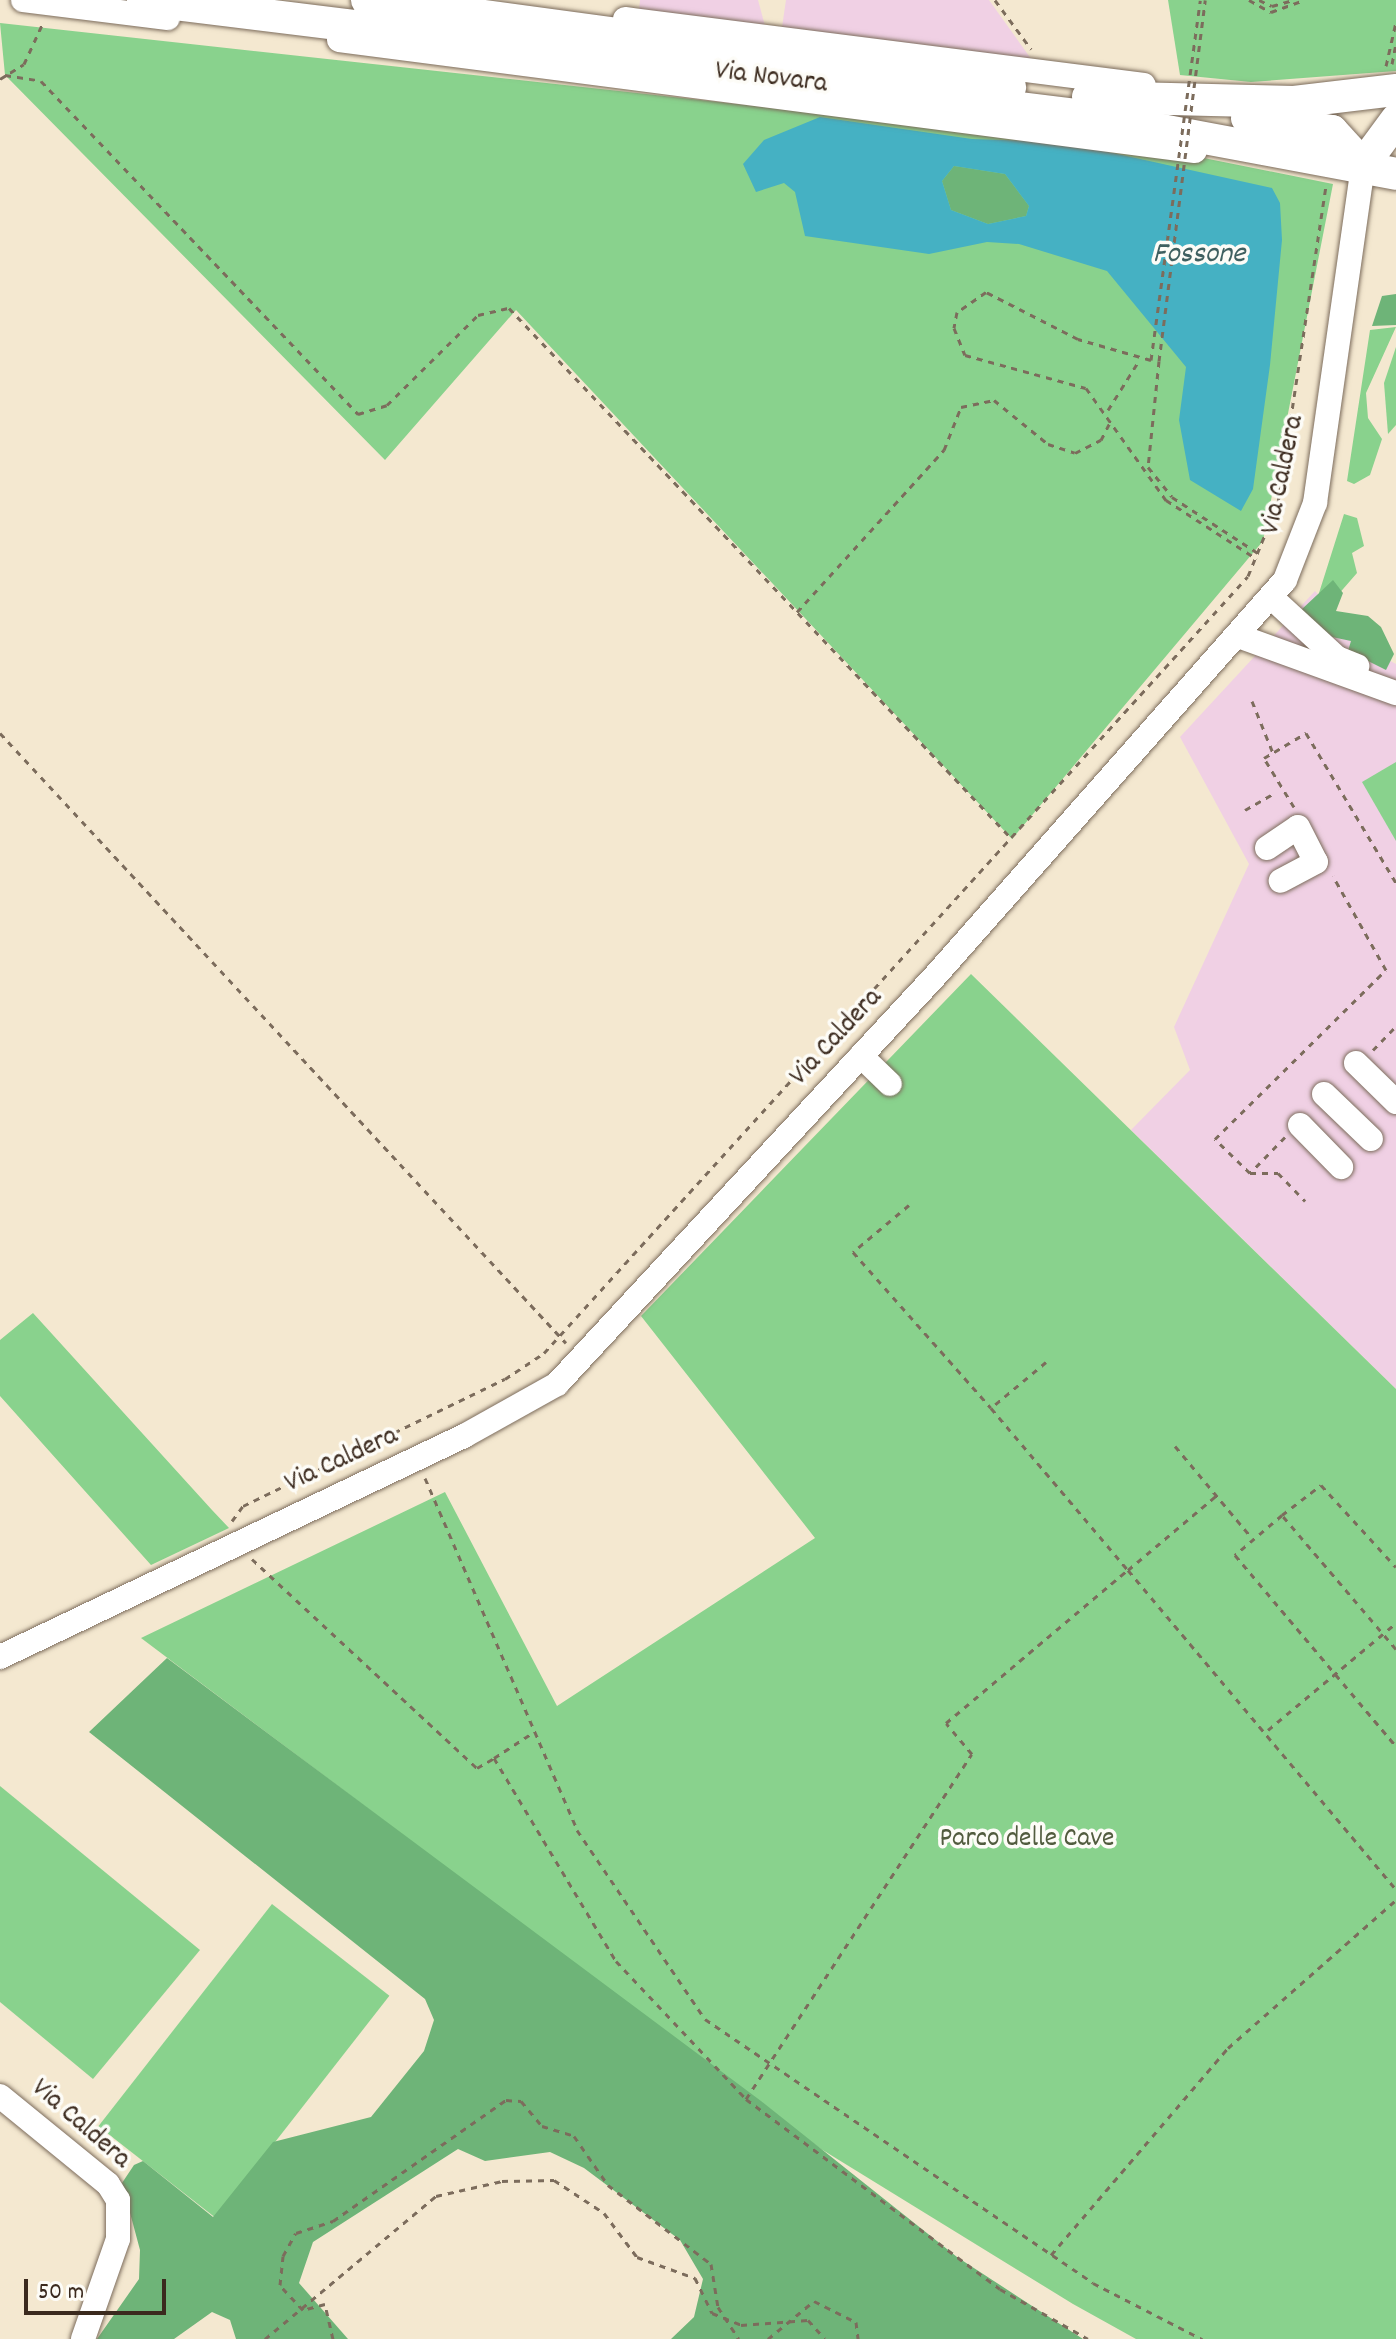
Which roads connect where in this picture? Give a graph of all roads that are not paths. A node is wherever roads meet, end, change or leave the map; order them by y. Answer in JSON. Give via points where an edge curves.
{"nodes":[{"id":1,"x":23,"y":0,"type":"edge"},
{"id":2,"x":143,"y":0,"type":"edge"},
{"id":3,"x":367,"y":0,"type":"edge"},
{"id":4,"x":480,"y":0,"type":"edge"},
{"id":5,"x":1389,"y":81,"type":"edge"},
{"id":6,"x":1148,"y":102,"type":"junction"},
{"id":7,"x":1241,"y":102,"type":"junction"},
{"id":8,"x":1396,"y":120,"type":"edge"},
{"id":9,"x":1190,"y":121,"type":"junction"},
{"id":10,"x":1231,"y":140,"type":"junction"},
{"id":11,"x":1363,"y":165,"type":"junction"},
{"id":12,"x":1396,"y":174,"type":"edge"},
{"id":13,"x":1272,"y":598,"type":"junction"},
{"id":14,"x":1241,"y":637,"type":"junction"},
{"id":15,"x":1396,"y":692,"type":"edge"},
{"id":16,"x":1267,"y":848,"type":"dead end"},
{"id":17,"x":1281,"y":881,"type":"dead end"},
{"id":18,"x":861,"y":1056,"type":"junction"},
{"id":19,"x":890,"y":1084,"type":"dead end"},
{"id":20,"x":1396,"y":1102,"type":"edge"},
{"id":21,"x":1297,"y":1127,"type":"road end"},
{"id":22,"x":1371,"y":1139,"type":"dead end"},
{"id":23,"x":1341,"y":1167,"type":"dead end"},
{"id":24,"x":0,"y":1657,"type":"edge"},
{"id":25,"x":0,"y":2096,"type":"edge"},
{"id":26,"x":83,"y":2339,"type":"edge"}],
"edges":[{"from":1,"to":10,"type":"street","via":[[1194,151]]},
{"from":2,"to":9,"type":"main road","name":"Via Novara"},
{"from":3,"to":6,"type":"main road","name":"Via Novara"},
{"from":4,"to":7,"type":"street"},
{"from":5,"to":7,"type":"main road","name":"Via Novara"},
{"from":6,"to":7,"type":"main road","name":"Via Novara"},
{"from":6,"to":9,"type":"main road"},
{"from":8,"to":11,"type":"main road"},
{"from":9,"to":10,"type":"main road","name":"Via Novara"},
{"from":9,"to":11,"type":"main road","via":[[1332,131]]},
{"from":10,"to":11,"type":"main road","name":"Via Novara"},
{"from":11,"to":12,"type":"main road","name":"Via Novara"},
{"from":11,"to":13,"type":"street","name":"Via Caldera","via":[[1315,503]]},
{"from":13,"to":14,"type":"street","name":"Via Caldera"},
{"from":13,"to":15,"type":"street","via":[[1337,658],[1381,675]]},
{"from":14,"to":15,"type":"street"},
{"from":14,"to":18,"type":"street","name":"Via Caldera"},
{"from":16,"to":17,"type":"street","via":[[1302,824],[1322,859]]},
{"from":18,"to":19,"type":"street"},
{"from":18,"to":24,"type":"street","name":"Via Caldera","via":[[557,1384],[417,1459]]},
{"from":20,"to":22,"type":"street","via":[[1358,1066],[1327,1097]]},
{"from":21,"to":23,"type":"street"},
{"from":25,"to":26,"type":"street","name":"Via Caldera","via":[[108,2184],[118,2200],[118,2239]]}]}
